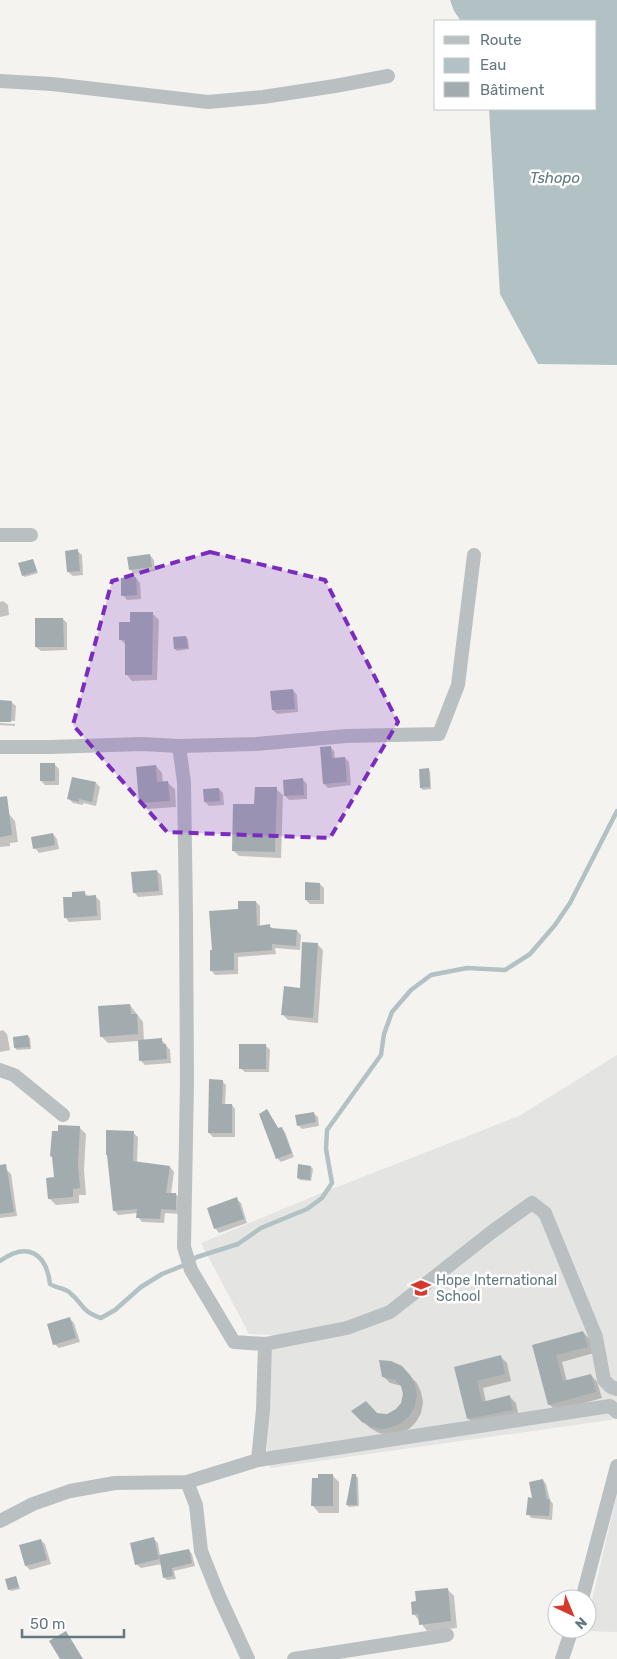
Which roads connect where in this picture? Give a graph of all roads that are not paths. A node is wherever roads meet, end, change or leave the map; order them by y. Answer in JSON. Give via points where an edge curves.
{"nodes":[{"id":1,"x":388,"y":76,"type":"dead end"},
{"id":2,"x":0,"y":81,"type":"edge"},
{"id":3,"x":0,"y":535,"type":"edge"},
{"id":4,"x":31,"y":535,"type":"dead end"},
{"id":5,"x":474,"y":555,"type":"dead end"},
{"id":6,"x":179,"y":746,"type":"junction"},
{"id":7,"x":0,"y":747,"type":"edge"},
{"id":8,"x":0,"y":1070,"type":"edge"},
{"id":9,"x":62,"y":1116,"type":"dead end"},
{"id":10,"x":265,"y":1344,"type":"junction"},
{"id":11,"x":617,"y":1389,"type":"edge"},
{"id":12,"x":617,"y":1412,"type":"edge"},
{"id":13,"x":258,"y":1460,"type":"junction"},
{"id":14,"x":617,"y":1466,"type":"edge"},
{"id":15,"x":187,"y":1482,"type":"junction"},
{"id":16,"x":0,"y":1521,"type":"edge"},
{"id":17,"x":585,"y":1589,"type":"edge"},
{"id":18,"x":447,"y":1635,"type":"dead end"},
{"id":19,"x":569,"y":1639,"type":"edge"},
{"id":20,"x":248,"y":1659,"type":"edge"},
{"id":21,"x":294,"y":1659,"type":"edge"},
{"id":22,"x":562,"y":1659,"type":"edge"}],
"edges":[{"from":1,"to":2,"type":"street","via":[[281,94],[208,102]]},
{"from":3,"to":4,"type":"street"},
{"from":5,"to":6,"type":"street","via":[[458,685],[438,734]]},
{"from":6,"to":7,"type":"street"},
{"from":6,"to":10,"type":"street","via":[[184,782],[186,914],[184,1247],[191,1270],[234,1342]]},
{"from":8,"to":9,"type":"street","via":[[14,1075]]},
{"from":10,"to":11,"type":"street","via":[[348,1328],[390,1312],[532,1203],[545,1213],[596,1337],[604,1380]]},
{"from":10,"to":13,"type":"street"},
{"from":12,"to":13,"type":"street","via":[[610,1406]]},
{"from":13,"to":15,"type":"street"},
{"from":14,"to":17,"type":"street"},
{"from":15,"to":16,"type":"street","via":[[115,1483],[70,1491],[33,1504]]},
{"from":15,"to":20,"type":"street","via":[[196,1505],[201,1551]]},
{"from":18,"to":21,"type":"street"},
{"from":19,"to":22,"type":"street"}]}
